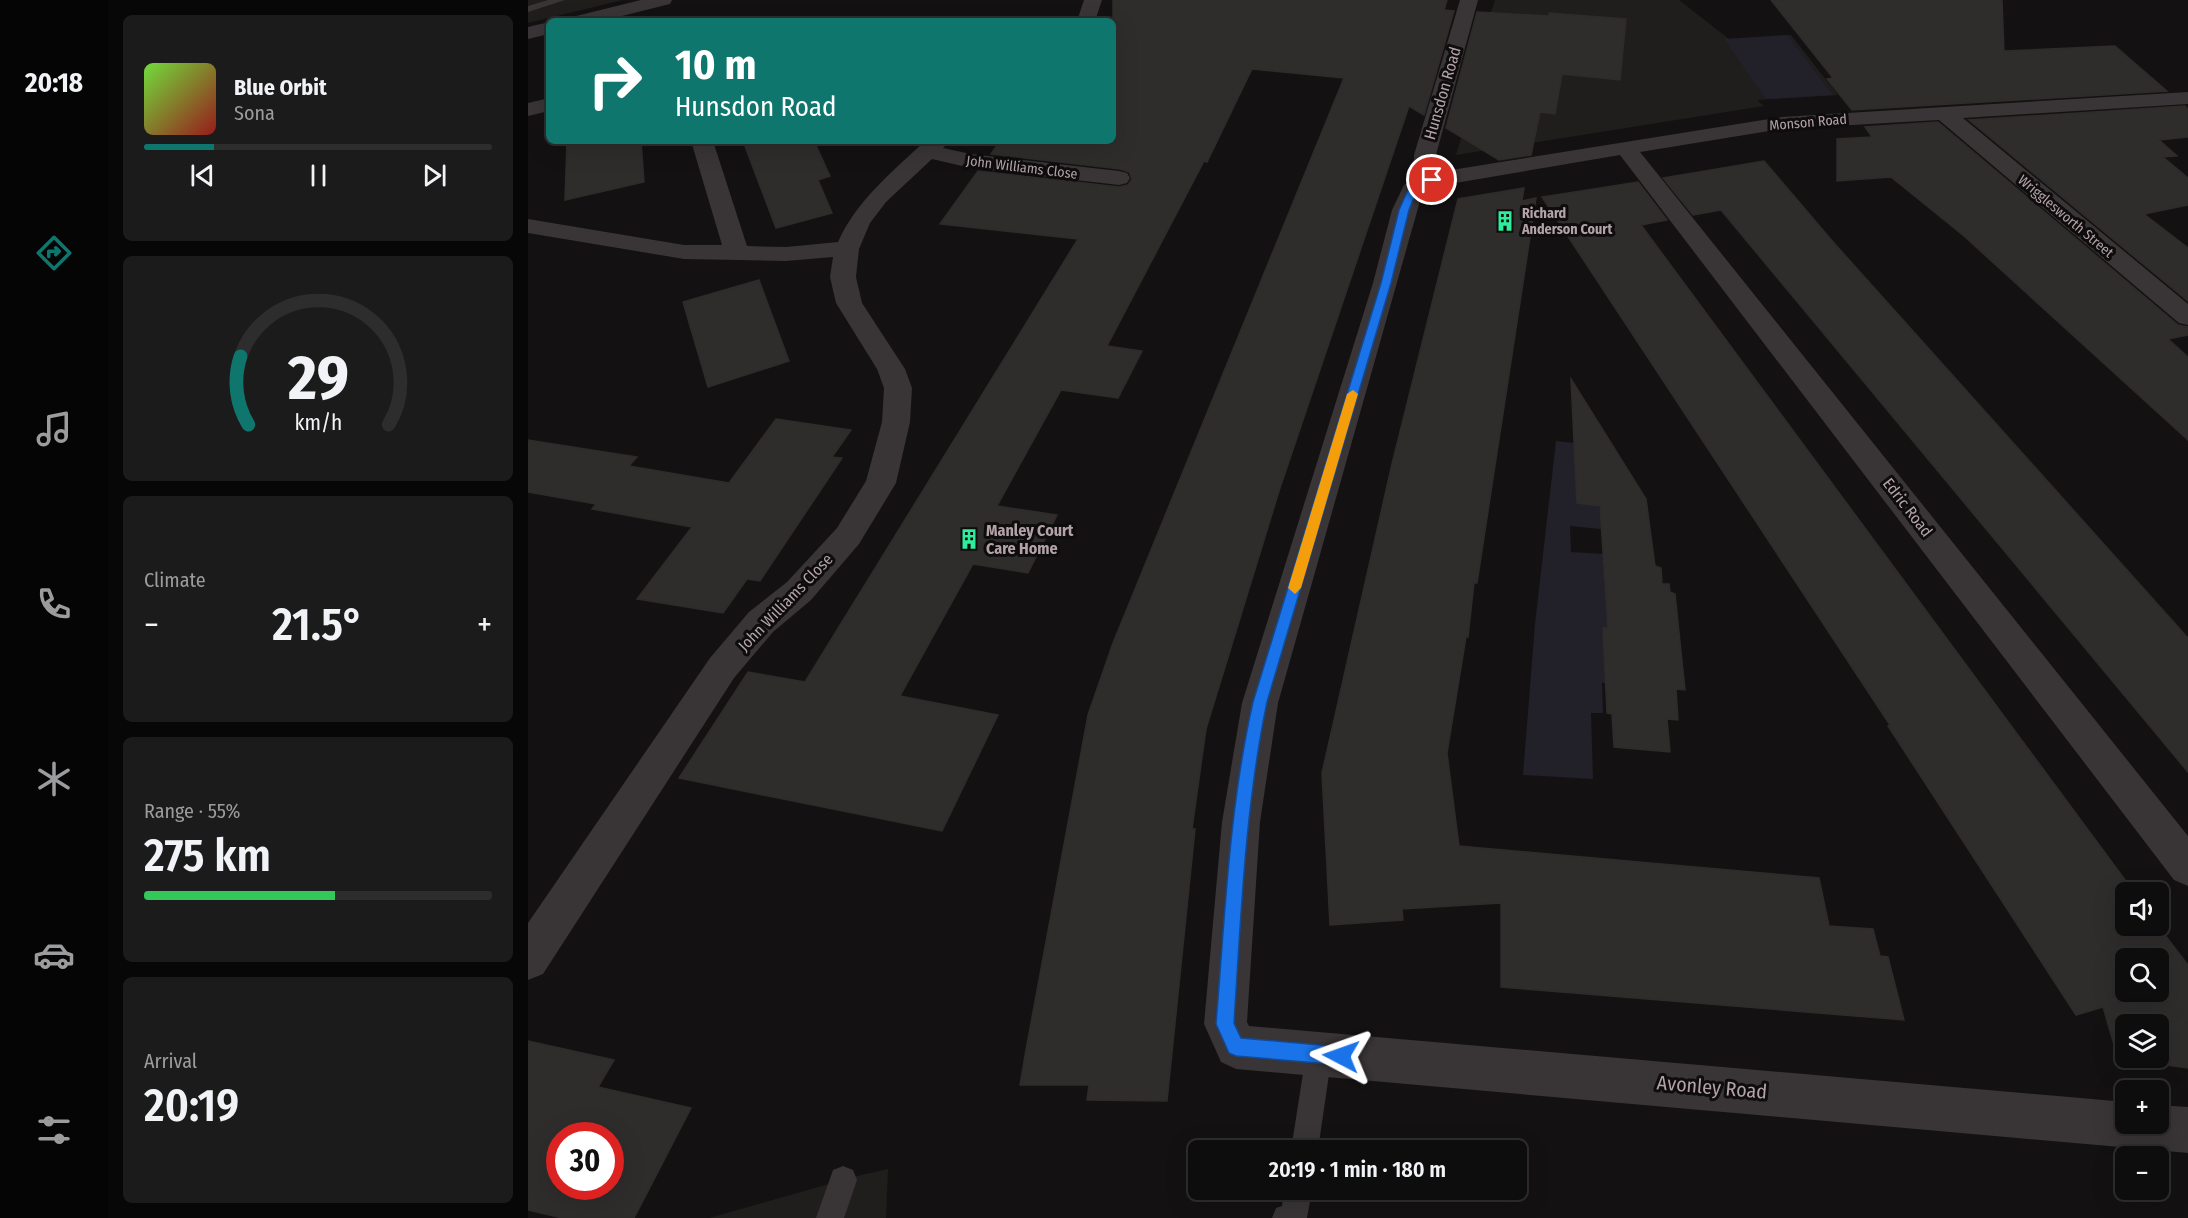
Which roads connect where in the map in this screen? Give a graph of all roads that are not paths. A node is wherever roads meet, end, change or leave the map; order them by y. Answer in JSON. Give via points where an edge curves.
{"nodes":[{"id":1,"x":560,"y":0,"type":"edge"},
{"id":2,"x":663,"y":0,"type":"edge"},
{"id":3,"x":1093,"y":0,"type":"edge"},
{"id":4,"x":1469,"y":0,"type":"edge"},
{"id":5,"x":528,"y":9,"type":"edge"},
{"id":6,"x":591,"y":18,"type":"edge"},
{"id":7,"x":1087,"y":18,"type":"edge"},
{"id":8,"x":546,"y":29,"type":"edge"},
{"id":9,"x":528,"y":33,"type":"edge"},
{"id":10,"x":2188,"y":98,"type":"edge"},
{"id":11,"x":546,"y":105,"type":"edge"},
{"id":12,"x":528,"y":110,"type":"edge"},
{"id":13,"x":1945,"y":114,"type":"junction"},
{"id":14,"x":703,"y":144,"type":"edge"},
{"id":15,"x":932,"y":146,"type":"edge"},
{"id":16,"x":1625,"y":147,"type":"junction"},
{"id":17,"x":1119,"y":178,"type":"dead end"},
{"id":18,"x":1432,"y":180,"type":"junction"},
{"id":19,"x":528,"y":226,"type":"edge"},
{"id":20,"x":847,"y":249,"type":"junction"},
{"id":21,"x":737,"y":254,"type":"junction"},
{"id":22,"x":2188,"y":318,"type":"edge"},
{"id":23,"x":2188,"y":867,"type":"edge"},
{"id":24,"x":528,"y":958,"type":"edge"},
{"id":25,"x":1319,"y":1054,"type":"junction"},
{"id":26,"x":2188,"y":1130,"type":"edge"},
{"id":27,"x":1306,"y":1140,"type":"edge"},
{"id":28,"x":843,"y":1180,"type":"dead end"},
{"id":29,"x":1296,"y":1200,"type":"edge"},
{"id":30,"x":830,"y":1218,"type":"edge"},
{"id":31,"x":1286,"y":1218,"type":"edge"}],
"edges":[{"from":1,"to":5,"type":"lane"},
{"from":2,"to":6,"type":"street"},
{"from":3,"to":7,"type":"street"},
{"from":4,"to":18,"type":"street","name":"Hunsdon Road","via":[[1425,155]]},
{"from":8,"to":9,"type":"street"},
{"from":10,"to":13,"type":"street","name":"Monson Road"},
{"from":11,"to":12,"type":"street"},
{"from":13,"to":16,"type":"street","name":"Monson Road","via":[[1782,123]]},
{"from":13,"to":22,"type":"street","name":"Wrigglesworth Street"},
{"from":14,"to":21,"type":"street"},
{"from":15,"to":17,"type":"street","name":"John Williams Close","via":[[971,161]]},
{"from":15,"to":20,"type":"street","name":"John Williams Close","via":[[878,197],[859,222]]},
{"from":16,"to":18,"type":"street","name":"Monson Road"},
{"from":16,"to":23,"type":"street","name":"Edric Road"},
{"from":18,"to":25,"type":"street","name":"Avonley Road","via":[[1412,190],[1404,210],[1386,283],[1260,702],[1247,763],[1225,1024],[1236,1047]]},
{"from":19,"to":21,"type":"street","via":[[684,252]]},
{"from":20,"to":21,"type":"street"},
{"from":20,"to":24,"type":"street","name":"John Williams Close","via":[[843,277],[849,303],[891,369],[898,388],[896,422],[881,483],[848,536],[800,591],[761,622],[722,668]]},
{"from":25,"to":26,"type":"street","name":"Avonley Road"},
{"from":25,"to":27,"type":"lane"},
{"from":28,"to":30,"type":"lane"},
{"from":29,"to":31,"type":"lane","via":[[1294,1215]]}]}
